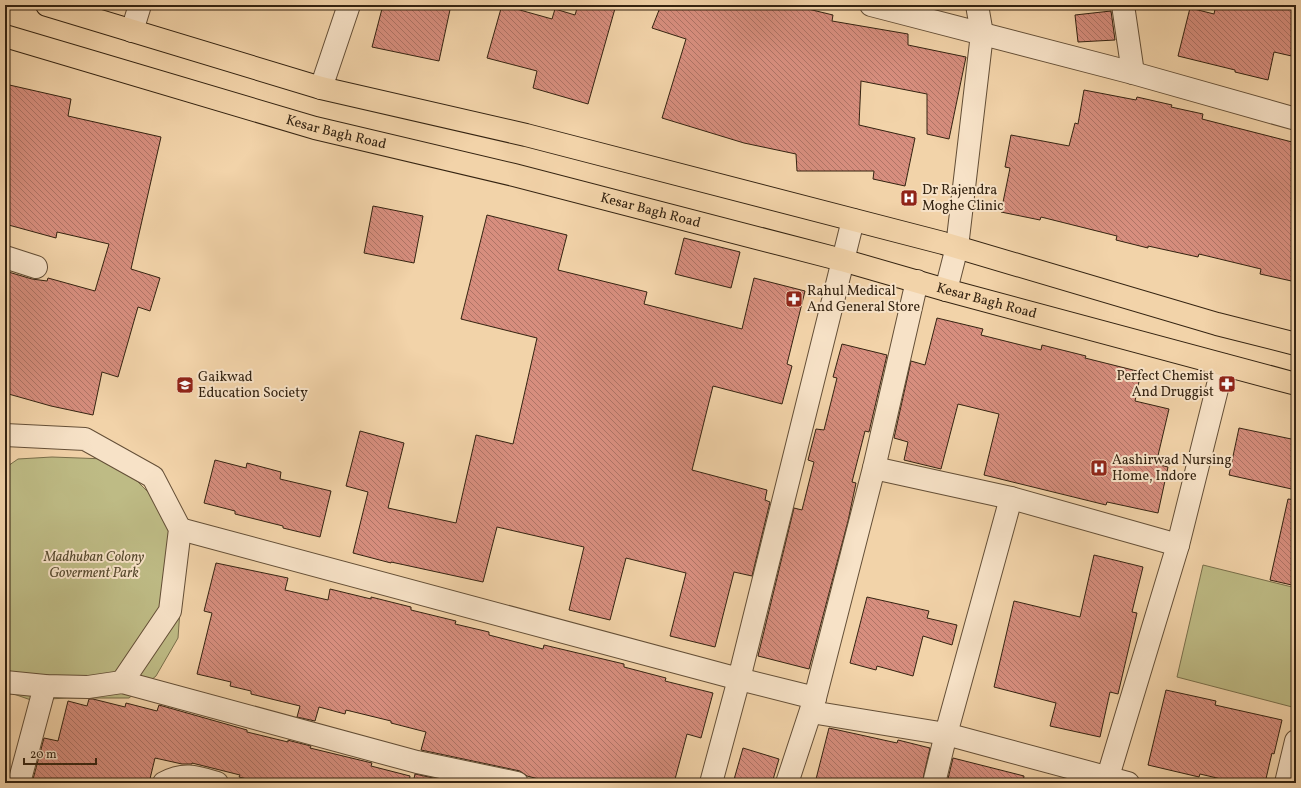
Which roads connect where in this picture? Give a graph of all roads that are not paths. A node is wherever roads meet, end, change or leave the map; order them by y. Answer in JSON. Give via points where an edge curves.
{"nodes":[{"id":1,"x":47,"y":5,"type":"edge"},
{"id":2,"x":140,"y":5,"type":"edge"},
{"id":3,"x":349,"y":5,"type":"edge"},
{"id":4,"x":871,"y":5,"type":"edge"},
{"id":5,"x":977,"y":5,"type":"edge"},
{"id":6,"x":1123,"y":5,"type":"edge"},
{"id":7,"x":132,"y":31,"type":"junction"},
{"id":8,"x":982,"y":34,"type":"junction"},
{"id":9,"x":5,"y":36,"type":"edge"},
{"id":10,"x":1133,"y":73,"type":"junction"},
{"id":11,"x":321,"y":88,"type":"junction"},
{"id":12,"x":1296,"y":119,"type":"edge"},
{"id":13,"x":853,"y":220,"type":"junction"},
{"id":14,"x":957,"y":247,"type":"junction"},
{"id":15,"x":5,"y":257,"type":"edge"},
{"id":16,"x":842,"y":260,"type":"junction"},
{"id":17,"x":36,"y":267,"type":"dead end"},
{"id":18,"x":916,"y":282,"type":"junction"},
{"id":19,"x":946,"y":290,"type":"junction"},
{"id":20,"x":1296,"y":344,"type":"edge"},
{"id":21,"x":1223,"y":365,"type":"junction"},
{"id":22,"x":1296,"y":384,"type":"edge"},
{"id":23,"x":5,"y":435,"type":"edge"},
{"id":24,"x":874,"y":468,"type":"junction"},
{"id":25,"x":1011,"y":498,"type":"junction"},
{"id":26,"x":180,"y":530,"type":"junction"},
{"id":27,"x":1178,"y":545,"type":"junction"},
{"id":28,"x":739,"y":679,"type":"junction"},
{"id":29,"x":5,"y":682,"type":"edge"},
{"id":30,"x":122,"y":682,"type":"junction"},
{"id":31,"x":45,"y":686,"type":"junction"},
{"id":32,"x":813,"y":705,"type":"junction"},
{"id":33,"x":946,"y":734,"type":"junction"},
{"id":34,"x":1296,"y":740,"type":"edge"},
{"id":35,"x":1114,"y":781,"type":"edge"},
{"id":36,"x":19,"y":783,"type":"edge"},
{"id":37,"x":164,"y":783,"type":"edge"},
{"id":38,"x":217,"y":783,"type":"edge"},
{"id":39,"x":516,"y":783,"type":"edge"},
{"id":40,"x":711,"y":783,"type":"edge"},
{"id":41,"x":788,"y":783,"type":"edge"},
{"id":42,"x":934,"y":783,"type":"edge"},
{"id":43,"x":1286,"y":783,"type":"edge"}],
"edges":[{"from":1,"to":7,"type":"main road"},
{"from":2,"to":7,"type":"street"},
{"from":3,"to":11,"type":"street"},
{"from":4,"to":8,"type":"street"},
{"from":5,"to":8,"type":"street"},
{"from":6,"to":10,"type":"street"},
{"from":7,"to":11,"type":"main road"},
{"from":8,"to":10,"type":"street"},
{"from":8,"to":14,"type":"street"},
{"from":9,"to":16,"type":"main road","name":"Kesar Bagh Road","via":[[315,128],[514,175]]},
{"from":10,"to":12,"type":"street"},
{"from":11,"to":13,"type":"main road","via":[[526,135]]},
{"from":13,"to":14,"type":"main road"},
{"from":13,"to":16,"type":"street"},
{"from":14,"to":19,"type":"street"},
{"from":14,"to":20,"type":"main road","via":[[1217,324]]},
{"from":15,"to":17,"type":"street"},
{"from":16,"to":18,"type":"main road","name":"Kesar Bagh Road"},
{"from":16,"to":28,"type":"street"},
{"from":18,"to":19,"type":"main road","name":"Kesar Bagh Road"},
{"from":18,"to":24,"type":"street"},
{"from":19,"to":21,"type":"main road","name":"Kesar Bagh Road"},
{"from":21,"to":22,"type":"main road","name":"Kesar Bagh Road"},
{"from":21,"to":27,"type":"street"},
{"from":23,"to":26,"type":"street","via":[[86,439],[153,477]]},
{"from":24,"to":25,"type":"street"},
{"from":24,"to":32,"type":"street"},
{"from":25,"to":27,"type":"street"},
{"from":25,"to":33,"type":"street"},
{"from":26,"to":28,"type":"street"},
{"from":26,"to":30,"type":"street","via":[[170,611]]},
{"from":27,"to":35,"type":"street"},
{"from":28,"to":32,"type":"street"},
{"from":28,"to":40,"type":"street"},
{"from":29,"to":31,"type":"street"},
{"from":30,"to":31,"type":"street","via":[[88,687]]},
{"from":30,"to":39,"type":"street","via":[[417,762]]},
{"from":31,"to":36,"type":"street"},
{"from":32,"to":33,"type":"street"},
{"from":32,"to":41,"type":"street"},
{"from":33,"to":35,"type":"street"},
{"from":33,"to":42,"type":"street"},
{"from":34,"to":43,"type":"street"},
{"from":37,"to":38,"type":"street","via":[[190,776]]}]}
